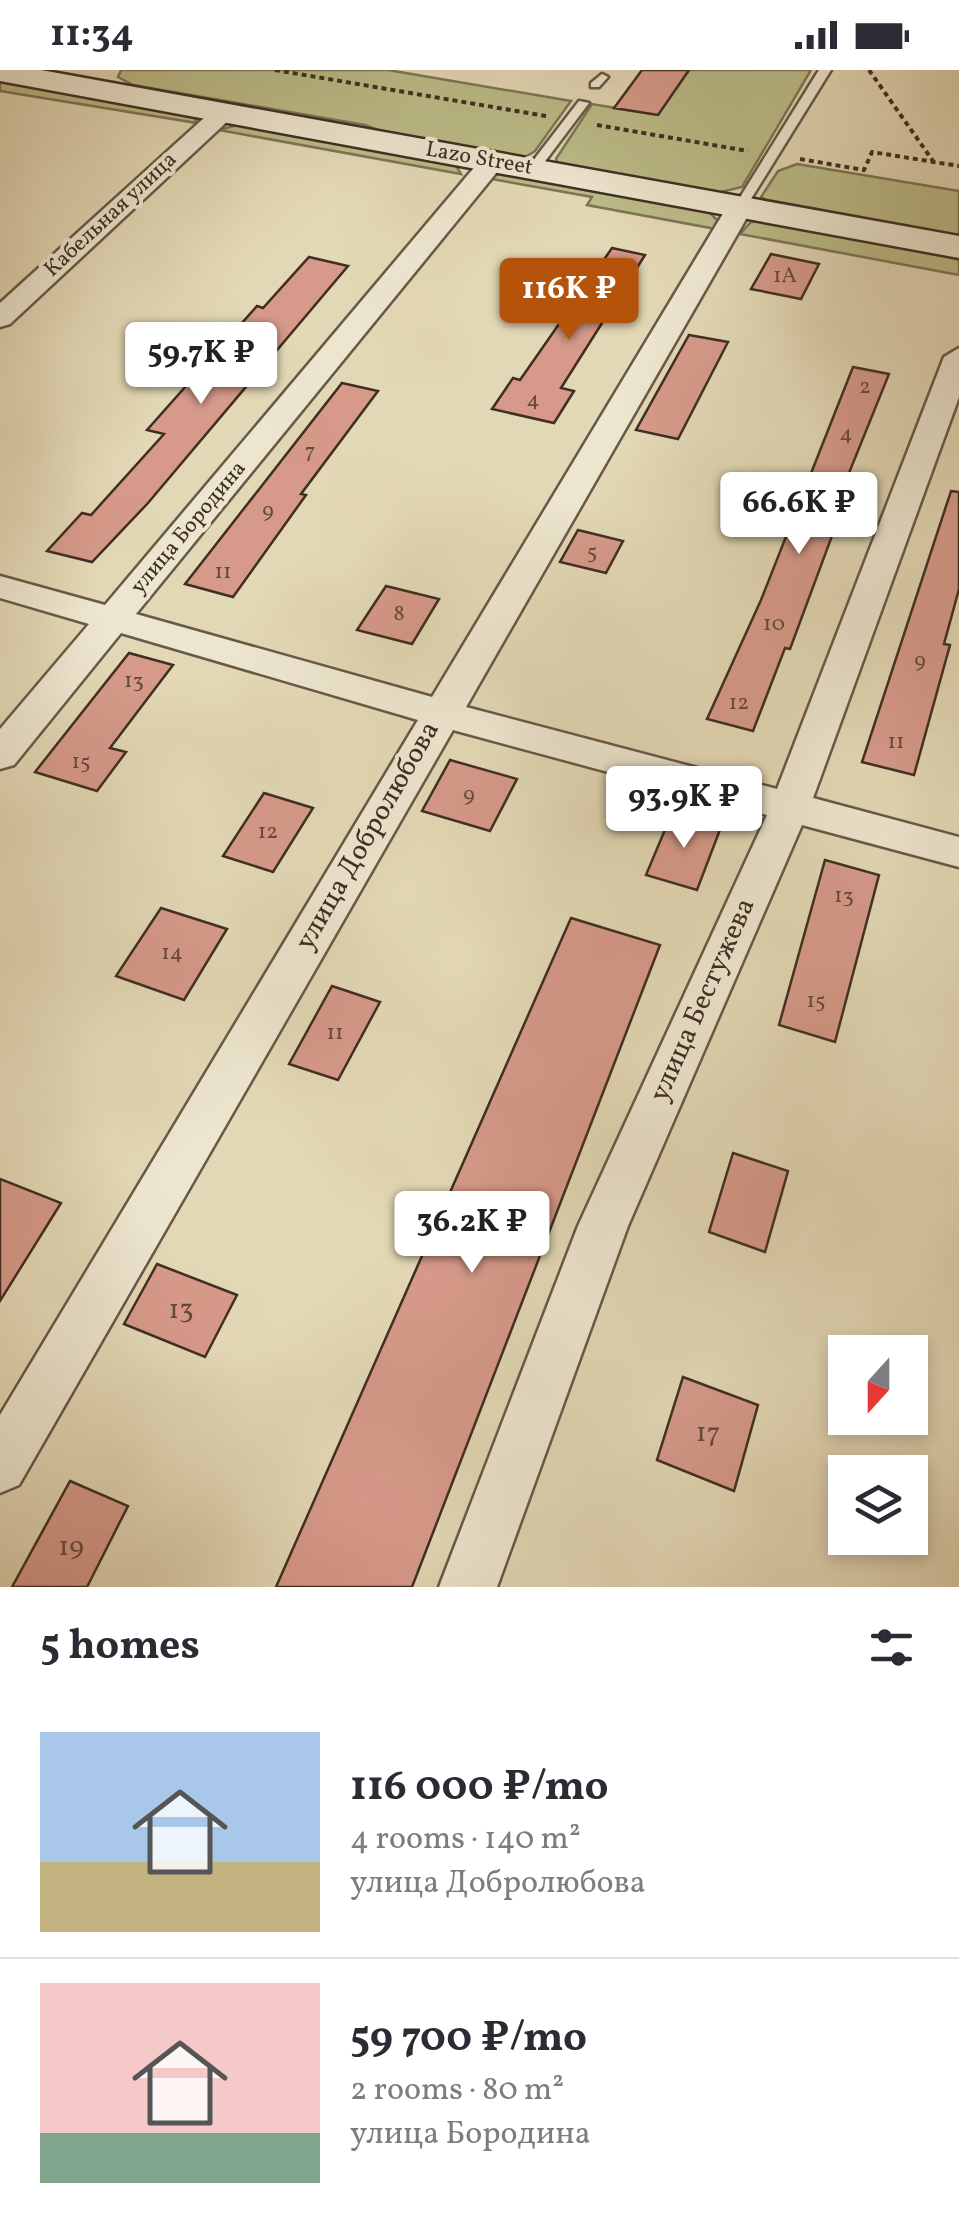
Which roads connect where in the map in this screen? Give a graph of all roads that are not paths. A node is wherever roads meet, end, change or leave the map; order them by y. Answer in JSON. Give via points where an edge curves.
{"nodes":[{"id":1,"x":825,"y":70,"type":"edge"},
{"id":2,"x":0,"y":72,"type":"edge"},
{"id":3,"x":72,"y":77,"type":"edge"},
{"id":4,"x":583,"y":102,"type":"dead end"},
{"id":5,"x":223,"y":113,"type":"junction"},
{"id":6,"x":492,"y":162,"type":"junction"},
{"id":7,"x":533,"y":169,"type":"junction"},
{"id":8,"x":740,"y":207,"type":"junction"},
{"id":9,"x":959,"y":247,"type":"edge"},
{"id":10,"x":0,"y":318,"type":"edge"},
{"id":11,"x":959,"y":357,"type":"edge"},
{"id":12,"x":0,"y":587,"type":"edge"},
{"id":13,"x":114,"y":619,"type":"junction"},
{"id":14,"x":440,"y":713,"type":"junction"},
{"id":15,"x":0,"y":755,"type":"edge"},
{"id":16,"x":790,"y":806,"type":"junction"},
{"id":17,"x":959,"y":852,"type":"edge"},
{"id":18,"x":0,"y":1466,"type":"edge"},
{"id":19,"x":468,"y":1587,"type":"edge"}],
"edges":[{"from":1,"to":8,"type":"lane"},
{"from":2,"to":3,"type":"main road","name":"Lazo Street"},
{"from":3,"to":5,"type":"main road","name":"Lazo Street"},
{"from":4,"to":7,"type":"lane"},
{"from":5,"to":6,"type":"main road","name":"Lazo Street"},
{"from":5,"to":10,"type":"street","name":"Кабельная улица"},
{"from":6,"to":7,"type":"main road","name":"Lazo Street"},
{"from":6,"to":13,"type":"street","name":"улица Бородина"},
{"from":7,"to":8,"type":"main road","name":"Lazo Street"},
{"from":8,"to":9,"type":"main road","name":"Lazo Street"},
{"from":8,"to":14,"type":"street","name":"улица Добролюбова"},
{"from":11,"to":16,"type":"street","name":"улица Бестужева"},
{"from":12,"to":13,"type":"street"},
{"from":13,"to":14,"type":"street"},
{"from":13,"to":15,"type":"street","name":"улица Бородина"},
{"from":14,"to":16,"type":"street"},
{"from":14,"to":18,"type":"street","name":"улица Добролюбова"},
{"from":16,"to":17,"type":"street"},
{"from":16,"to":19,"type":"street","name":"улица Бестужева","via":[[603,1226]]}]}
